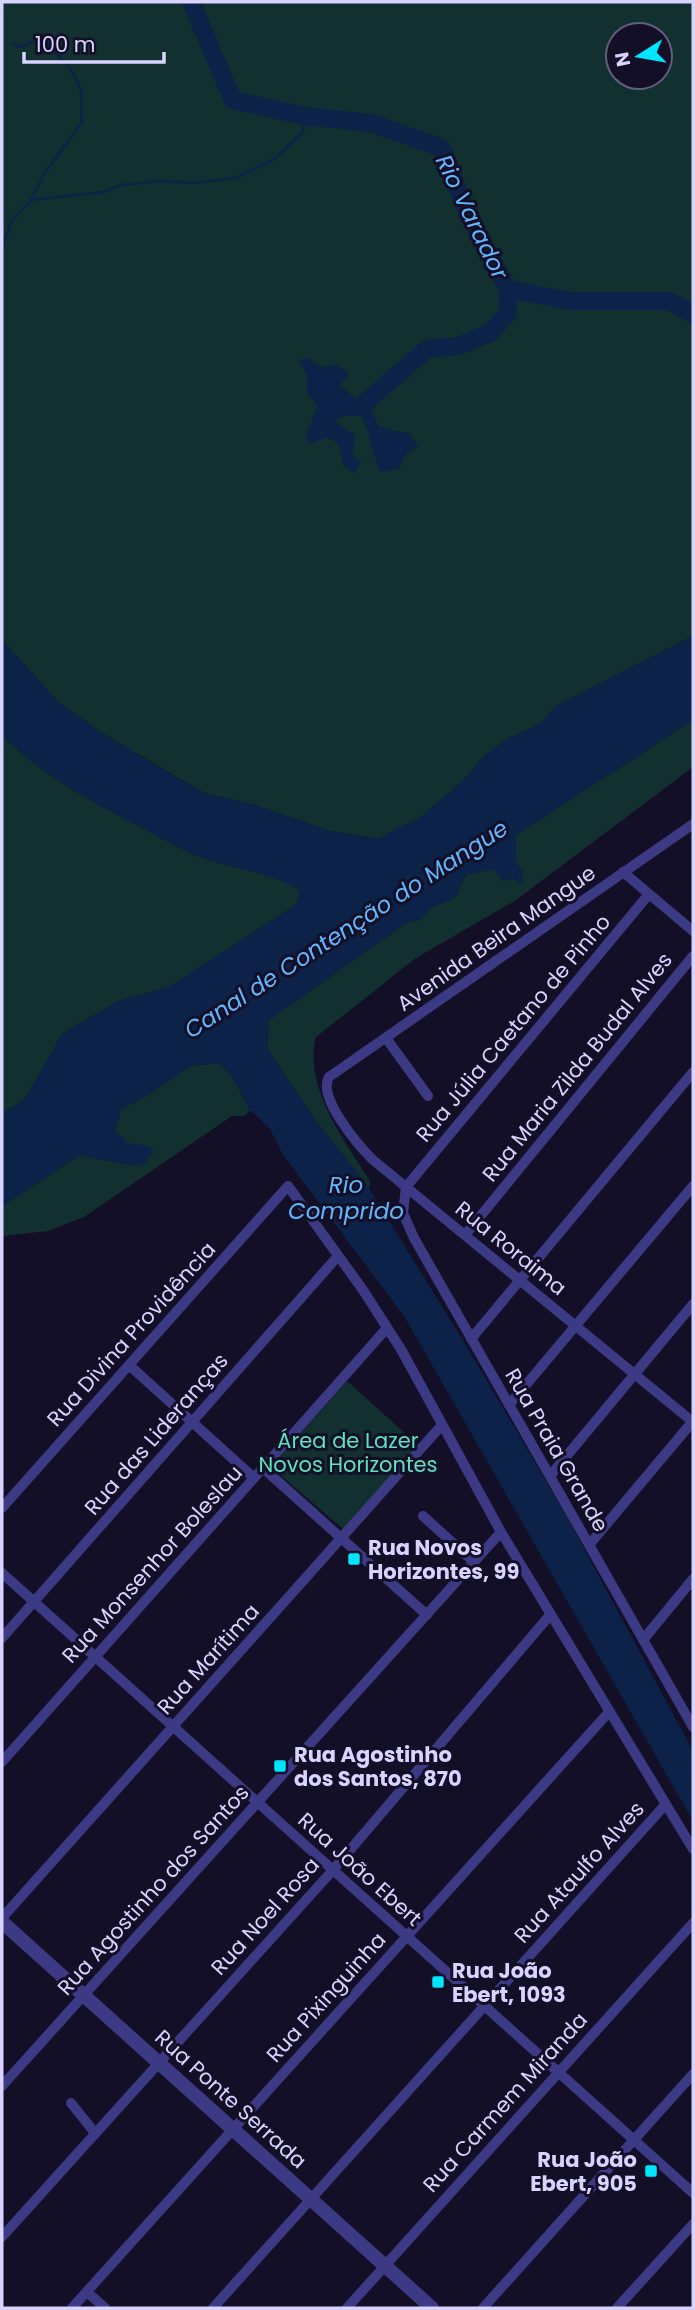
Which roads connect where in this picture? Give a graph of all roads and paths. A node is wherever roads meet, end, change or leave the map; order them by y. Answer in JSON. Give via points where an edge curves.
{"nodes":[{"id":1,"x":691,"y":829,"type":"edge"},
{"id":2,"x":623,"y":872,"type":"junction"},
{"id":3,"x":649,"y":894,"type":"junction"},
{"id":4,"x":693,"y":931,"type":"edge"},
{"id":5,"x":693,"y":956,"type":"edge"},
{"id":6,"x":386,"y":1038,"type":"junction"},
{"id":7,"x":693,"y":1072,"type":"edge"},
{"id":8,"x":325,"y":1087,"type":"joint"},
{"id":9,"x":428,"y":1096,"type":"dead end"},
{"id":10,"x":406,"y":1186,"type":"junction"},
{"id":11,"x":693,"y":1186,"type":"edge"},
{"id":12,"x":465,"y":1235,"type":"junction"},
{"id":13,"x":338,"y":1256,"type":"junction"},
{"id":14,"x":521,"y":1281,"type":"junction"},
{"id":15,"x":693,"y":1304,"type":"edge"},
{"id":16,"x":576,"y":1326,"type":"junction"},
{"id":17,"x":387,"y":1328,"type":"junction"},
{"id":18,"x":471,"y":1339,"type":"junction"},
{"id":19,"x":129,"y":1365,"type":"junction"},
{"id":20,"x":635,"y":1374,"type":"junction"},
{"id":21,"x":509,"y":1405,"type":"junction"},
{"id":22,"x":693,"y":1421,"type":"edge"},
{"id":23,"x":192,"y":1422,"type":"junction"},
{"id":24,"x":442,"y":1425,"type":"junction"},
{"id":25,"x":263,"y":1468,"type":"junction"},
{"id":26,"x":550,"y":1476,"type":"junction"},
{"id":27,"x":254,"y":1478,"type":"junction"},
{"id":28,"x":2,"y":1508,"type":"edge"},
{"id":29,"x":423,"y":1517,"type":"dead end"},
{"id":30,"x":502,"y":1532,"type":"junction"},
{"id":31,"x":341,"y":1538,"type":"junction"},
{"id":32,"x":589,"y":1545,"type":"junction"},
{"id":33,"x":474,"y":1562,"type":"junction"},
{"id":34,"x":2,"y":1573,"type":"edge"},
{"id":35,"x":693,"y":1580,"type":"edge"},
{"id":36,"x":33,"y":1602,"type":"junction"},
{"id":37,"x":427,"y":1615,"type":"junction"},
{"id":38,"x":550,"y":1615,"type":"junction"},
{"id":39,"x":2,"y":1637,"type":"edge"},
{"id":40,"x":643,"y":1640,"type":"junction"},
{"id":41,"x":95,"y":1657,"type":"junction"},
{"id":42,"x":609,"y":1712,"type":"junction"},
{"id":43,"x":173,"y":1726,"type":"junction"},
{"id":44,"x":693,"y":1727,"type":"edge"},
{"id":45,"x":2,"y":1762,"type":"edge"},
{"id":46,"x":258,"y":1802,"type":"junction"},
{"id":47,"x":665,"y":1805,"type":"junction"},
{"id":48,"x":693,"y":1849,"type":"edge"},
{"id":49,"x":332,"y":1870,"type":"junction"},
{"id":50,"x":2,"y":1920,"type":"edge"},
{"id":51,"x":693,"y":1923,"type":"edge"},
{"id":52,"x":407,"y":1936,"type":"junction"},
{"id":53,"x":84,"y":1995,"type":"junction"},
{"id":54,"x":485,"y":2006,"type":"junction"},
{"id":55,"x":159,"y":2063,"type":"junction"},
{"id":56,"x":558,"y":2072,"type":"junction"},
{"id":57,"x":693,"y":2074,"type":"edge"},
{"id":58,"x":2,"y":2086,"type":"edge"},
{"id":59,"x":71,"y":2103,"type":"dead end"},
{"id":60,"x":233,"y":2129,"type":"junction"},
{"id":61,"x":95,"y":2133,"type":"junction"},
{"id":62,"x":634,"y":2140,"type":"junction"},
{"id":63,"x":693,"y":2193,"type":"edge"},
{"id":64,"x":311,"y":2199,"type":"junction"},
{"id":65,"x":693,"y":2224,"type":"edge"},
{"id":66,"x":2,"y":2237,"type":"edge"},
{"id":67,"x":385,"y":2266,"type":"junction"},
{"id":68,"x":87,"y":2292,"type":"junction"},
{"id":69,"x":72,"y":2308,"type":"edge"},
{"id":70,"x":105,"y":2308,"type":"edge"},
{"id":71,"x":213,"y":2308,"type":"edge"},
{"id":72,"x":347,"y":2308,"type":"edge"},
{"id":73,"x":432,"y":2308,"type":"edge"},
{"id":74,"x":483,"y":2308,"type":"edge"},
{"id":75,"x":617,"y":2308,"type":"edge"}],
"edges":[{"from":1,"to":2,"type":"street","name":"Avenida Beira Mangue"},
{"from":2,"to":3,"type":"street"},
{"from":2,"to":6,"type":"street","name":"Avenida Beira Mangue"},
{"from":3,"to":4,"type":"street"},
{"from":3,"to":10,"type":"street","name":"Rua Júlia Caetano de Pinho"},
{"from":5,"to":12,"type":"street","name":"Rua Maria Zilda Budal Alves"},
{"from":6,"to":8,"type":"street","name":"Avenida Beira Mangue","via":[[329,1077]]},
{"from":6,"to":9,"type":"street"},
{"from":7,"to":14,"type":"street"},
{"from":8,"to":10,"type":"street","name":"Rua Roraima","via":[[358,1143]]},
{"from":10,"to":12,"type":"street","name":"Rua Roraima"},
{"from":10,"to":18,"type":"street","name":"Rua Praia Grande","via":[[402,1206],[407,1225]]},
{"from":11,"to":16,"type":"street"},
{"from":12,"to":14,"type":"street","name":"Rua Roraima"},
{"from":13,"to":17,"type":"street"},
{"from":13,"to":19,"type":"street","name":"Rua Divina Providência","via":[[288,1186]]},
{"from":13,"to":23,"type":"street","name":"Rua das Lideranças"},
{"from":14,"to":16,"type":"street","name":"Rua Roraima"},
{"from":14,"to":18,"type":"street"},
{"from":15,"to":20,"type":"street"},
{"from":16,"to":20,"type":"street","name":"Rua Roraima"},
{"from":16,"to":21,"type":"street"},
{"from":17,"to":24,"type":"street"},
{"from":17,"to":25,"type":"street","name":"Rua Monsenhor Boleslau"},
{"from":18,"to":21,"type":"street","name":"Rua Praia Grande"},
{"from":19,"to":23,"type":"street"},
{"from":19,"to":28,"type":"street","name":"Rua Divina Providência"},
{"from":20,"to":22,"type":"street","name":"Rua Roraima"},
{"from":20,"to":26,"type":"street"},
{"from":21,"to":26,"type":"street","name":"Rua Praia Grande"},
{"from":22,"to":32,"type":"street"},
{"from":23,"to":27,"type":"street"},
{"from":23,"to":36,"type":"street","name":"Rua das Lideranças"},
{"from":24,"to":30,"type":"street"},
{"from":24,"to":31,"type":"street","name":"Rua Marítima"},
{"from":25,"to":27,"type":"street","name":"Rua Monsenhor Boleslau"},
{"from":25,"to":31,"type":"street"},
{"from":26,"to":32,"type":"street","name":"Rua Praia Grande"},
{"from":27,"to":41,"type":"street","name":"Rua Monsenhor Boleslau"},
{"from":29,"to":33,"type":"street"},
{"from":30,"to":33,"type":"street","name":"Rua Agostinho dos Santos"},
{"from":30,"to":38,"type":"street"},
{"from":31,"to":37,"type":"street"},
{"from":31,"to":43,"type":"street","name":"Rua Marítima"},
{"from":32,"to":40,"type":"street","name":"Rua Praia Grande"},
{"from":33,"to":37,"type":"street","name":"Rua Agostinho dos Santos"},
{"from":34,"to":36,"type":"street","name":"Rua João Ebert"},
{"from":35,"to":40,"type":"street"},
{"from":36,"to":39,"type":"street","name":"Rua das Lideranças"},
{"from":36,"to":41,"type":"street","name":"Rua João Ebert"},
{"from":37,"to":46,"type":"street","name":"Rua Agostinho dos Santos"},
{"from":38,"to":42,"type":"street"},
{"from":38,"to":49,"type":"street","name":"Rua Noel Rosa"},
{"from":40,"to":44,"type":"street","name":"Rua Praia Grande"},
{"from":41,"to":43,"type":"street","name":"Rua João Ebert"},
{"from":41,"to":45,"type":"street","name":"Rua Monsenhor Boleslau"},
{"from":42,"to":47,"type":"street"},
{"from":42,"to":52,"type":"street","name":"Rua Pixinguinha"},
{"from":43,"to":46,"type":"street","name":"Rua João Ebert"},
{"from":43,"to":50,"type":"street","name":"Rua Marítima"},
{"from":46,"to":49,"type":"street","name":"Rua João Ebert"},
{"from":46,"to":53,"type":"street","name":"Rua Agostinho dos Santos"},
{"from":47,"to":48,"type":"street"},
{"from":47,"to":54,"type":"street","name":"Rua Ataulfo Alves"},
{"from":49,"to":52,"type":"street","name":"Rua João Ebert"},
{"from":49,"to":55,"type":"street","name":"Rua Noel Rosa"},
{"from":50,"to":53,"type":"street","name":"Rua Ponte Serrada"},
{"from":51,"to":56,"type":"street","name":"Rua Carmem Miranda"},
{"from":52,"to":54,"type":"street","name":"Rua João Ebert"},
{"from":52,"to":60,"type":"street","name":"Rua Pixinguinha"},
{"from":53,"to":55,"type":"street","name":"Rua Ponte Serrada"},
{"from":53,"to":58,"type":"street","name":"Rua Agostinho dos Santos"},
{"from":54,"to":56,"type":"street","name":"Rua João Ebert"},
{"from":54,"to":64,"type":"street","name":"Rua Ataulfo Alves"},
{"from":55,"to":60,"type":"street","name":"Rua Ponte Serrada"},
{"from":55,"to":61,"type":"street","name":"Rua Noel Rosa"},
{"from":56,"to":62,"type":"street","name":"Rua João Ebert"},
{"from":56,"to":67,"type":"street","name":"Rua Carmem Miranda"},
{"from":57,"to":62,"type":"street"},
{"from":59,"to":61,"type":"street"},
{"from":60,"to":64,"type":"street","name":"Rua Ponte Serrada"},
{"from":60,"to":68,"type":"street","name":"Rua Pixinguinha"},
{"from":61,"to":66,"type":"street","name":"Rua Noel Rosa"},
{"from":62,"to":63,"type":"street","name":"Rua João Ebert"},
{"from":62,"to":74,"type":"street"},
{"from":64,"to":67,"type":"street","name":"Rua Ponte Serrada"},
{"from":64,"to":71,"type":"street","name":"Rua Ataulfo Alves"},
{"from":65,"to":75,"type":"street"},
{"from":67,"to":72,"type":"street","name":"Rua Carmem Miranda"},
{"from":67,"to":73,"type":"street","name":"Rua Ponte Serrada"},
{"from":68,"to":69,"type":"street","name":"Rua Pixinguinha"},
{"from":68,"to":70,"type":"street"}]}
